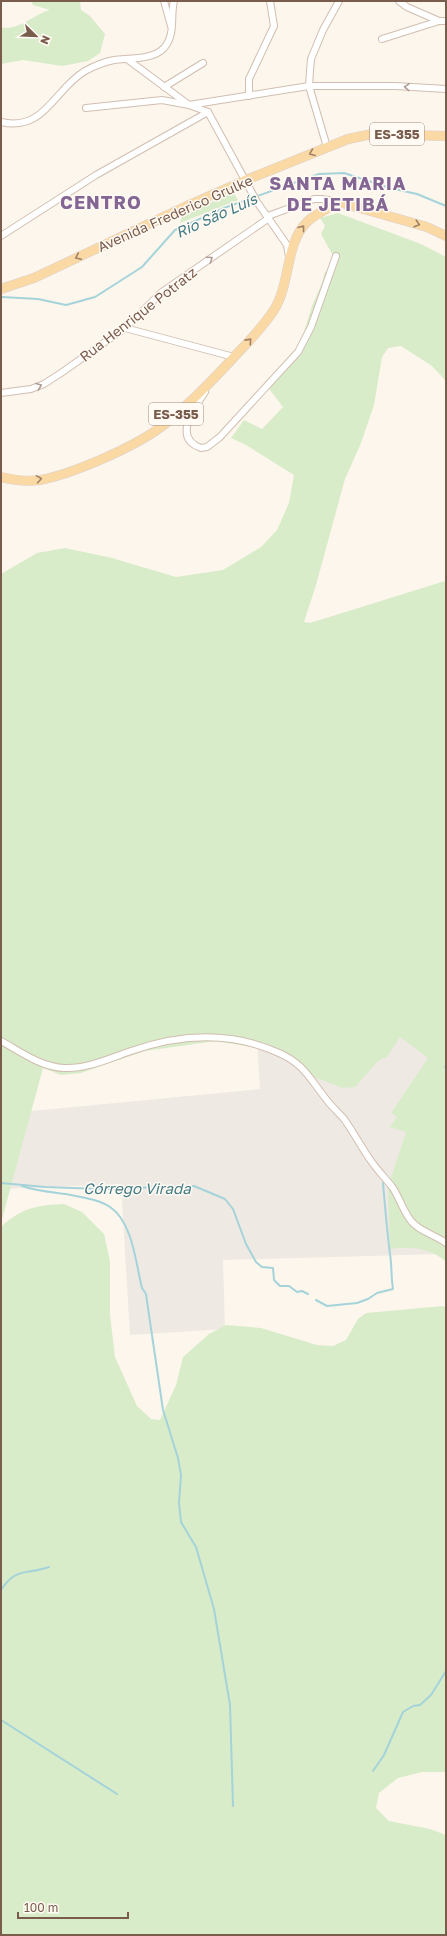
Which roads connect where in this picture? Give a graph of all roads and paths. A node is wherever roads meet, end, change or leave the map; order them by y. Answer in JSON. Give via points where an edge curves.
{"nodes":[{"id":1,"x":164,"y":1,"type":"edge"},
{"id":2,"x":174,"y":1,"type":"edge"},
{"id":3,"x":270,"y":1,"type":"edge"},
{"id":4,"x":338,"y":1,"type":"edge"},
{"id":5,"x":399,"y":1,"type":"edge"},
{"id":6,"x":439,"y":21,"type":"junction"},
{"id":7,"x":446,"y":22,"type":"edge"},
{"id":8,"x":172,"y":28,"type":"junction"},
{"id":9,"x":382,"y":40,"type":"dead end"},
{"id":10,"x":127,"y":59,"type":"junction"},
{"id":11,"x":202,"y":63,"type":"dead end"},
{"id":12,"x":309,"y":86,"type":"junction"},
{"id":13,"x":164,"y":87,"type":"junction"},
{"id":14,"x":446,"y":89,"type":"edge"},
{"id":15,"x":249,"y":96,"type":"junction"},
{"id":16,"x":189,"y":105,"type":"junction"},
{"id":17,"x":86,"y":108,"type":"dead end"},
{"id":18,"x":208,"y":112,"type":"junction"},
{"id":19,"x":1,"y":122,"type":"edge"},
{"id":20,"x":446,"y":136,"type":"edge"},
{"id":21,"x":327,"y":147,"type":"junction"},
{"id":22,"x":246,"y":180,"type":"junction"},
{"id":23,"x":339,"y":202,"type":"junction"},
{"id":24,"x":268,"y":217,"type":"junction"},
{"id":25,"x":1,"y":236,"type":"edge"},
{"id":26,"x":446,"y":236,"type":"edge"},
{"id":27,"x":336,"y":256,"type":"dead end"},
{"id":28,"x":290,"y":264,"type":"junction"},
{"id":29,"x":1,"y":289,"type":"edge"},
{"id":30,"x":125,"y":328,"type":"junction"},
{"id":31,"x":234,"y":357,"type":"junction"},
{"id":32,"x":211,"y":382,"type":"junction"},
{"id":33,"x":1,"y":393,"type":"edge"},
{"id":34,"x":1,"y":477,"type":"edge"},
{"id":35,"x":1,"y":1041,"type":"edge"},
{"id":36,"x":446,"y":1243,"type":"edge"}],
"edges":[{"from":1,"to":8,"type":"street"},
{"from":2,"to":8,"type":"street"},
{"from":3,"to":15,"type":"street","via":[[274,26],[250,79]]},
{"from":4,"to":12,"type":"street","via":[[311,59]]},
{"from":5,"to":6,"type":"street","via":[[406,8]]},
{"from":6,"to":7,"type":"street"},
{"from":6,"to":9,"type":"street"},
{"from":8,"to":10,"type":"street","via":[[167,43],[156,54]]},
{"from":10,"to":13,"type":"street"},
{"from":10,"to":19,"type":"street","via":[[98,65],[76,77],[40,116],[29,122]]},
{"from":11,"to":13,"type":"street"},
{"from":14,"to":12,"type":"street","one_way":true},
{"from":12,"to":15,"type":"street"},
{"from":12,"to":21,"type":"street"},
{"from":13,"to":16,"type":"street"},
{"from":15,"to":16,"type":"street"},
{"from":16,"to":17,"type":"street","via":[[162,100]]},
{"from":16,"to":18,"type":"street"},
{"from":18,"to":22,"type":"street"},
{"from":18,"to":25,"type":"street","via":[[96,175]]},
{"from":20,"to":21,"type":"main road","name":"Avenida Frederico Grulke","number":"ES-355","via":[[372,134]]},
{"from":21,"to":22,"type":"main road","name":"Avenida Frederico Grulke","number":"ES-355","one_way":true},
{"from":22,"to":24,"type":"street"},
{"from":22,"to":29,"type":"main road","name":"Avenida Frederico Grulke","number":"ES-355","one_way":true,"via":[[34,278]]},
{"from":23,"to":24,"type":"street","name":"Rua Henrique Potratz","via":[[314,199]]},
{"from":23,"to":26,"type":"main road","one_way":true,"via":[[427,227]]},
{"from":28,"to":23,"type":"main road","number":"ES-355","one_way":true,"via":[[299,231],[308,220]]},
{"from":24,"to":28,"type":"street","via":[[287,245]]},
{"from":30,"to":24,"type":"street","name":"Rua Henrique Potratz","one_way":true,"via":[[162,292]]},
{"from":27,"to":32,"type":"street","via":[[311,327],[298,352],[220,437],[207,447],[201,448],[195,446],[188,438],[187,426],[191,414]]},
{"from":31,"to":28,"type":"main road","number":"ES-355","one_way":true,"via":[[274,309],[284,290]]},
{"from":30,"to":31,"type":"street"},
{"from":33,"to":30,"type":"street","name":"Rua Henrique Potratz","one_way":true,"via":[[16,392],[44,384]]},
{"from":31,"to":32,"type":"main road","number":"ES-355"},
{"from":34,"to":32,"type":"main road","number":"ES-355","one_way":true,"via":[[25,481],[40,480],[97,461],[161,427]]},
{"from":35,"to":36,"type":"street","via":[[32,1059],[63,1068],[96,1064],[151,1044],[202,1036],[251,1043],[280,1053],[309,1074],[391,1185],[414,1224]]}]}
